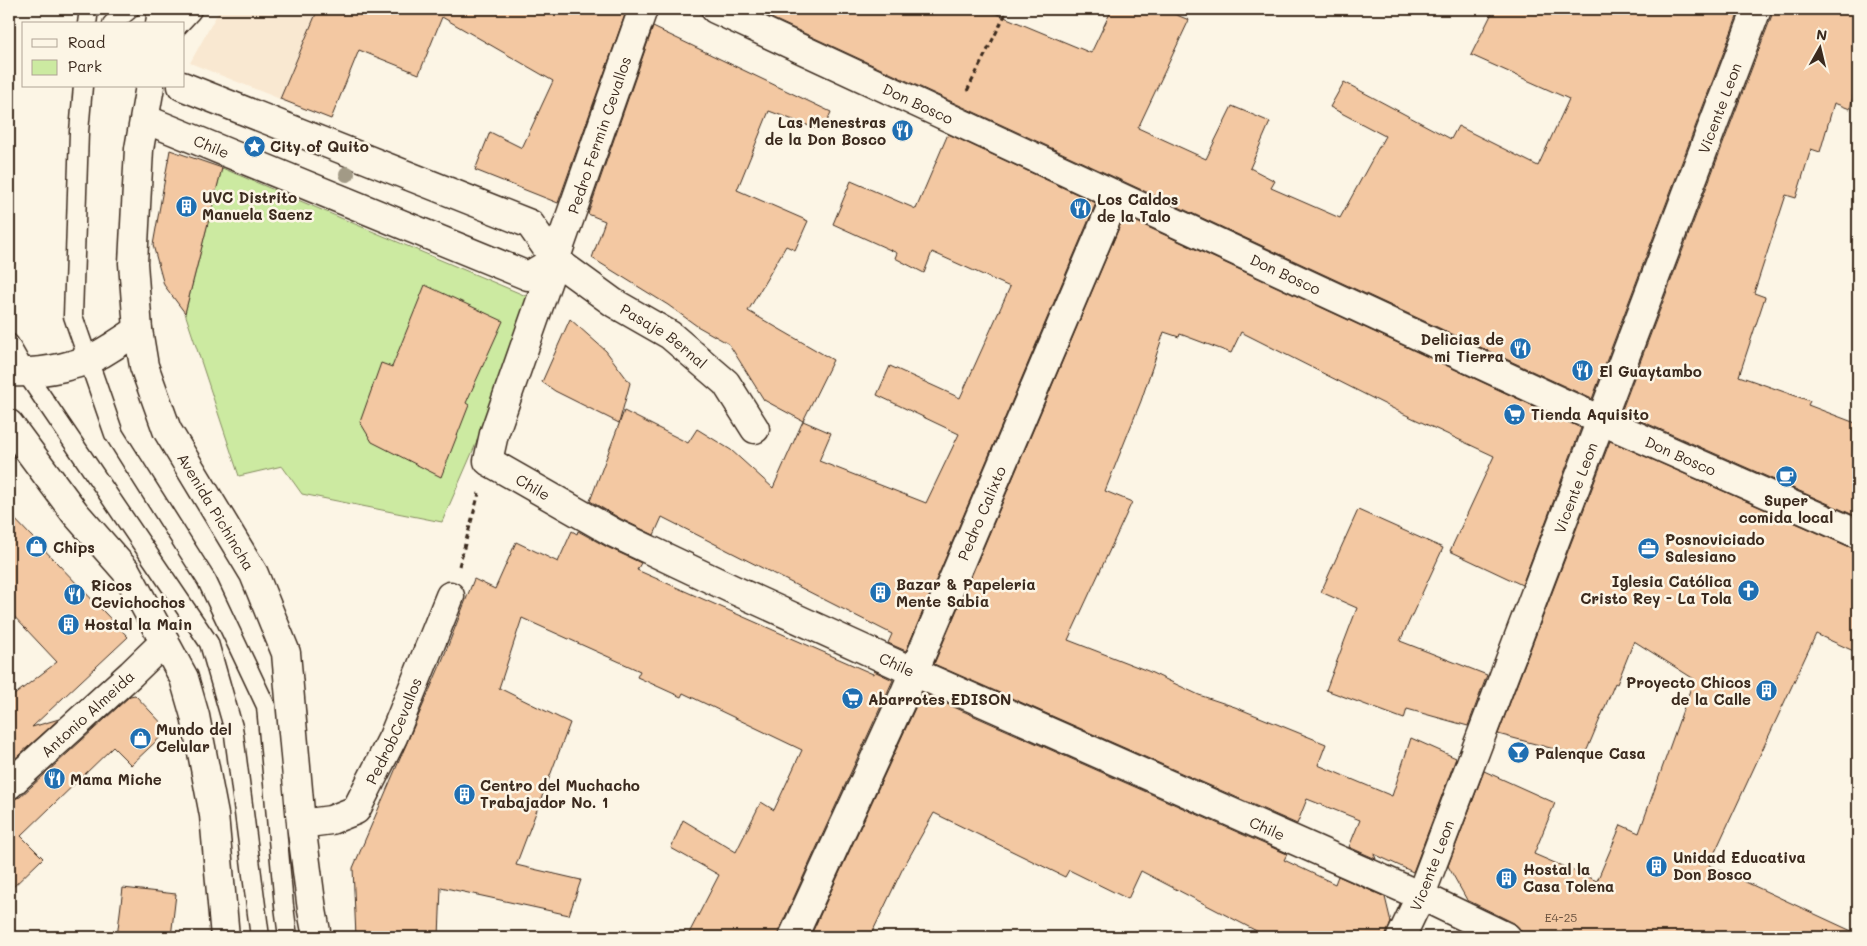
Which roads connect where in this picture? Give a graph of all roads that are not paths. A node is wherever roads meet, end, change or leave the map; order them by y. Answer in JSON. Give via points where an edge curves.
{"nodes":[{"id":1,"x":89,"y":9,"type":"edge"},
{"id":2,"x":130,"y":9,"type":"edge"},
{"id":3,"x":162,"y":9,"type":"edge"},
{"id":4,"x":187,"y":9,"type":"edge"},
{"id":5,"x":643,"y":9,"type":"edge"},
{"id":6,"x":715,"y":9,"type":"edge"},
{"id":7,"x":1757,"y":9,"type":"edge"},
{"id":8,"x":88,"y":22,"type":"edge"},
{"id":9,"x":114,"y":22,"type":"edge"},
{"id":10,"x":160,"y":22,"type":"edge"},
{"id":11,"x":175,"y":22,"type":"edge"},
{"id":12,"x":185,"y":87,"type":"edge"},
{"id":13,"x":82,"y":88,"type":"edge"},
{"id":14,"x":150,"y":88,"type":"edge"},
{"id":15,"x":145,"y":118,"type":"junction"},
{"id":16,"x":1116,"y":196,"type":"junction"},
{"id":17,"x":555,"y":260,"type":"junction"},
{"id":18,"x":138,"y":330,"type":"junction"},
{"id":19,"x":9,"y":343,"type":"edge"},
{"id":20,"x":89,"y":359,"type":"junction"},
{"id":21,"x":17,"y":372,"type":"edge"},
{"id":22,"x":1600,"y":420,"type":"junction"},
{"id":23,"x":9,"y":424,"type":"edge"},
{"id":24,"x":755,"y":429,"type":"dead end"},
{"id":25,"x":1858,"y":534,"type":"edge"},
{"id":26,"x":450,"y":596,"type":"road end"},
{"id":27,"x":164,"y":641,"type":"junction"},
{"id":28,"x":914,"y":672,"type":"junction"},
{"id":29,"x":9,"y":785,"type":"edge"},
{"id":30,"x":301,"y":824,"type":"junction"},
{"id":31,"x":1420,"y":897,"type":"junction"},
{"id":32,"x":225,"y":937,"type":"edge"},
{"id":33,"x":260,"y":937,"type":"edge"},
{"id":34,"x":288,"y":937,"type":"edge"},
{"id":35,"x":318,"y":937,"type":"edge"},
{"id":36,"x":794,"y":937,"type":"edge"},
{"id":37,"x":1401,"y":937,"type":"edge"},
{"id":38,"x":1507,"y":937,"type":"edge"}],
"edges":[{"from":1,"to":8,"type":"lane"},
{"from":2,"to":9,"type":"lane"},
{"from":3,"to":10,"type":"street"},
{"from":4,"to":11,"type":"street"},
{"from":5,"to":17,"type":"street","name":"Pedro Fermin Cevallos"},
{"from":6,"to":16,"type":"street","name":"Don Bosco"},
{"from":7,"to":22,"type":"street","name":"Vicente Leon"},
{"from":12,"to":17,"type":"street","via":[[530,224]]},
{"from":13,"to":20,"type":"lane","via":[[73,316]]},
{"from":14,"to":15,"type":"street","name":"Avenida Pichincha"},
{"from":15,"to":17,"type":"street","name":"Chile","via":[[528,276]]},
{"from":15,"to":18,"type":"street","name":"Avenida Pichincha","via":[[138,149],[133,263]]},
{"from":16,"to":22,"type":"street","name":"Don Bosco"},
{"from":16,"to":28,"type":"street","name":"Pedro Calixto"},
{"from":17,"to":24,"type":"street","name":"Pasaje Bernal","via":[[614,303],[670,335],[726,383]]},
{"from":17,"to":28,"type":"street","name":"Chile","via":[[494,434],[488,461],[614,534]]},
{"from":18,"to":20,"type":"street"},
{"from":18,"to":30,"type":"street","name":"Avenida Pichincha","via":[[144,366],[167,430],[254,574],[286,653]]},
{"from":19,"to":21,"type":"lane"},
{"from":20,"to":21,"type":"street","via":[[58,368]]},
{"from":20,"to":34,"type":"lane","via":[[114,434],[207,581],[266,706]]},
{"from":21,"to":33,"type":"lane","via":[[209,643],[233,727]]},
{"from":22,"to":25,"type":"street","name":"Don Bosco"},
{"from":22,"to":31,"type":"street","name":"Vicente Leon"},
{"from":23,"to":27,"type":"street","via":[[75,513],[126,571]]},
{"from":26,"to":30,"type":"street","name":"PedrobCevallos","via":[[393,737],[356,810],[331,820]]},
{"from":27,"to":29,"type":"street","name":"Antonio Almeida"},
{"from":27,"to":32,"type":"street","via":[[184,678],[195,716],[214,815]]},
{"from":28,"to":31,"type":"street","name":"Chile"},
{"from":28,"to":36,"type":"street","name":"Pedro Calixto"},
{"from":30,"to":35,"type":"street","name":"Avenida Pichincha"},
{"from":31,"to":37,"type":"street","name":"Vicente Leon"},
{"from":31,"to":38,"type":"street","name":"Chile"}]}
